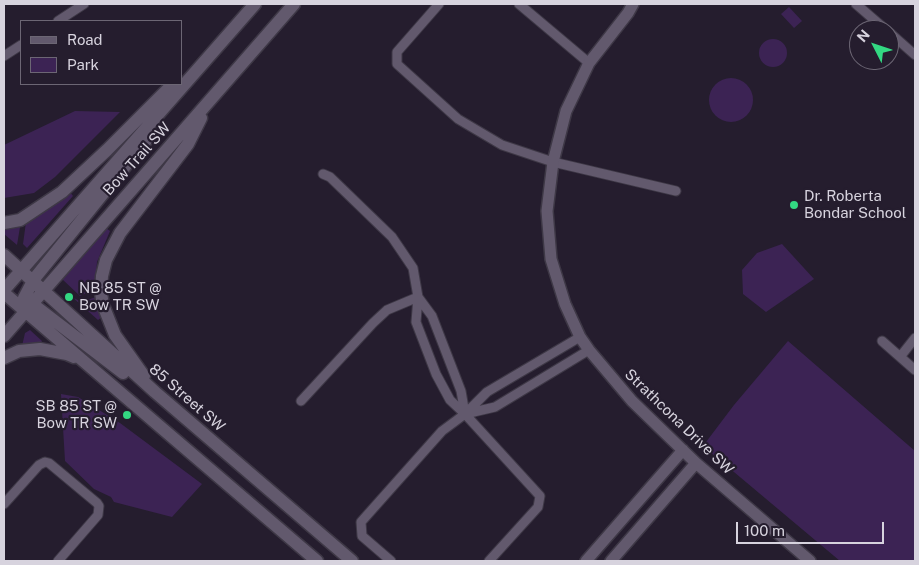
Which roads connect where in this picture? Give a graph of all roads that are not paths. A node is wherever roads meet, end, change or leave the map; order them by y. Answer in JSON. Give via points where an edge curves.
{"nodes":[{"id":1,"x":84,"y":4,"type":"edge"},
{"id":2,"x":255,"y":4,"type":"edge"},
{"id":3,"x":294,"y":4,"type":"edge"},
{"id":4,"x":439,"y":4,"type":"edge"},
{"id":5,"x":519,"y":4,"type":"edge"},
{"id":6,"x":633,"y":4,"type":"edge"},
{"id":7,"x":856,"y":4,"type":"edge"},
{"id":8,"x":242,"y":18,"type":"junction"},
{"id":9,"x":60,"y":20,"type":"edge"},
{"id":10,"x":875,"y":20,"type":"edge"},
{"id":11,"x":899,"y":41,"type":"edge"},
{"id":12,"x":20,"y":46,"type":"edge"},
{"id":13,"x":915,"y":55,"type":"edge"},
{"id":14,"x":4,"y":56,"type":"edge"},
{"id":15,"x":589,"y":63,"type":"junction"},
{"id":16,"x":182,"y":75,"type":"edge"},
{"id":17,"x":172,"y":85,"type":"edge"},
{"id":18,"x":211,"y":100,"type":"junction"},
{"id":19,"x":552,"y":162,"type":"junction"},
{"id":20,"x":323,"y":174,"type":"dead end"},
{"id":21,"x":676,"y":191,"type":"dead end"},
{"id":22,"x":4,"y":223,"type":"edge"},
{"id":23,"x":4,"y":255,"type":"edge"},
{"id":24,"x":43,"y":290,"type":"junction"},
{"id":25,"x":16,"y":291,"type":"edge"},
{"id":26,"x":418,"y":297,"type":"junction"},
{"id":27,"x":4,"y":336,"type":"edge"},
{"id":28,"x":580,"y":337,"type":"junction"},
{"id":29,"x":915,"y":338,"type":"edge"},
{"id":30,"x":882,"y":341,"type":"dead end"},
{"id":31,"x":589,"y":350,"type":"junction"},
{"id":32,"x":900,"y":356,"type":"junction"},
{"id":33,"x":4,"y":358,"type":"edge"},
{"id":34,"x":83,"y":361,"type":"junction"},
{"id":35,"x":915,"y":370,"type":"edge"},
{"id":36,"x":155,"y":392,"type":"junction"},
{"id":37,"x":301,"y":401,"type":"dead end"},
{"id":38,"x":465,"y":414,"type":"junction"},
{"id":39,"x":683,"y":450,"type":"junction"},
{"id":40,"x":226,"y":453,"type":"junction"},
{"id":41,"x":696,"y":462,"type":"junction"},
{"id":42,"x":4,"y":504,"type":"edge"},
{"id":43,"x":804,"y":559,"type":"edge"},
{"id":44,"x":58,"y":561,"type":"edge"},
{"id":45,"x":317,"y":561,"type":"edge"},
{"id":46,"x":352,"y":561,"type":"edge"},
{"id":47,"x":391,"y":561,"type":"edge"},
{"id":48,"x":489,"y":561,"type":"edge"},
{"id":49,"x":586,"y":561,"type":"edge"},
{"id":50,"x":611,"y":561,"type":"edge"}],
"edges":[{"from":1,"to":9,"type":"street"},
{"from":2,"to":8,"type":"main road"},
{"from":3,"to":18,"type":"main road","name":"Bow Trail SW"},
{"from":4,"to":19,"type":"street","via":[[397,52],[397,64],[458,119],[502,145]]},
{"from":5,"to":15,"type":"street"},
{"from":6,"to":15,"type":"street","name":"Strathcona Drive SW"},
{"from":7,"to":10,"type":"street"},
{"from":8,"to":16,"type":"main road"},
{"from":8,"to":25,"type":"main road"},
{"from":11,"to":13,"type":"street"},
{"from":12,"to":14,"type":"street"},
{"from":15,"to":19,"type":"street","name":"Strathcona Drive SW","via":[[566,111]]},
{"from":17,"to":22,"type":"main road","via":[[62,192],[20,220]]},
{"from":18,"to":24,"type":"main road","name":"Bow Trail SW"},
{"from":18,"to":36,"type":"main road","via":[[188,144],[113,244],[102,276],[103,305],[115,335]]},
{"from":19,"to":21,"type":"street"},
{"from":19,"to":28,"type":"street","name":"Strathcona Drive SW","via":[[547,211],[551,259],[565,304]]},
{"from":20,"to":26,"type":"street","via":[[330,177],[392,237],[413,268]]},
{"from":23,"to":25,"type":"main road","name":"85 Street SW"},
{"from":24,"to":25,"type":"main road","name":"85 Street SW"},
{"from":24,"to":36,"type":"main road","name":"85 Street SW"},
{"from":25,"to":27,"type":"main road"},
{"from":25,"to":34,"type":"main road","name":"85 Street SW"},
{"from":25,"to":40,"type":"main road"},
{"from":26,"to":37,"type":"street","via":[[380,316]]},
{"from":26,"to":38,"type":"street","via":[[432,316],[461,391]]},
{"from":26,"to":38,"type":"street","via":[[416,322],[436,374],[450,400]]},
{"from":28,"to":31,"type":"street","name":"Strathcona Drive SW"},
{"from":28,"to":38,"type":"street","via":[[487,392]]},
{"from":29,"to":32,"type":"street"},
{"from":30,"to":32,"type":"street"},
{"from":31,"to":38,"type":"street","via":[[495,407]]},
{"from":31,"to":39,"type":"street","name":"Strathcona Drive SW","via":[[632,401]]},
{"from":32,"to":35,"type":"street"},
{"from":33,"to":34,"type":"main road","via":[[19,351],[40,349]]},
{"from":34,"to":45,"type":"main road","name":"85 Street SW"},
{"from":36,"to":40,"type":"main road","name":"85 Street SW"},
{"from":38,"to":47,"type":"street","via":[[442,431],[361,522],[362,536]]},
{"from":38,"to":48,"type":"street","via":[[540,496],[538,507]]},
{"from":39,"to":41,"type":"street","name":"Strathcona Drive SW"},
{"from":39,"to":49,"type":"street"},
{"from":40,"to":46,"type":"main road","name":"85 Street SW"},
{"from":41,"to":43,"type":"street","name":"Strathcona Drive SW"},
{"from":41,"to":50,"type":"street"},
{"from":42,"to":44,"type":"street","via":[[45,462],[97,503],[98,515]]}]}
